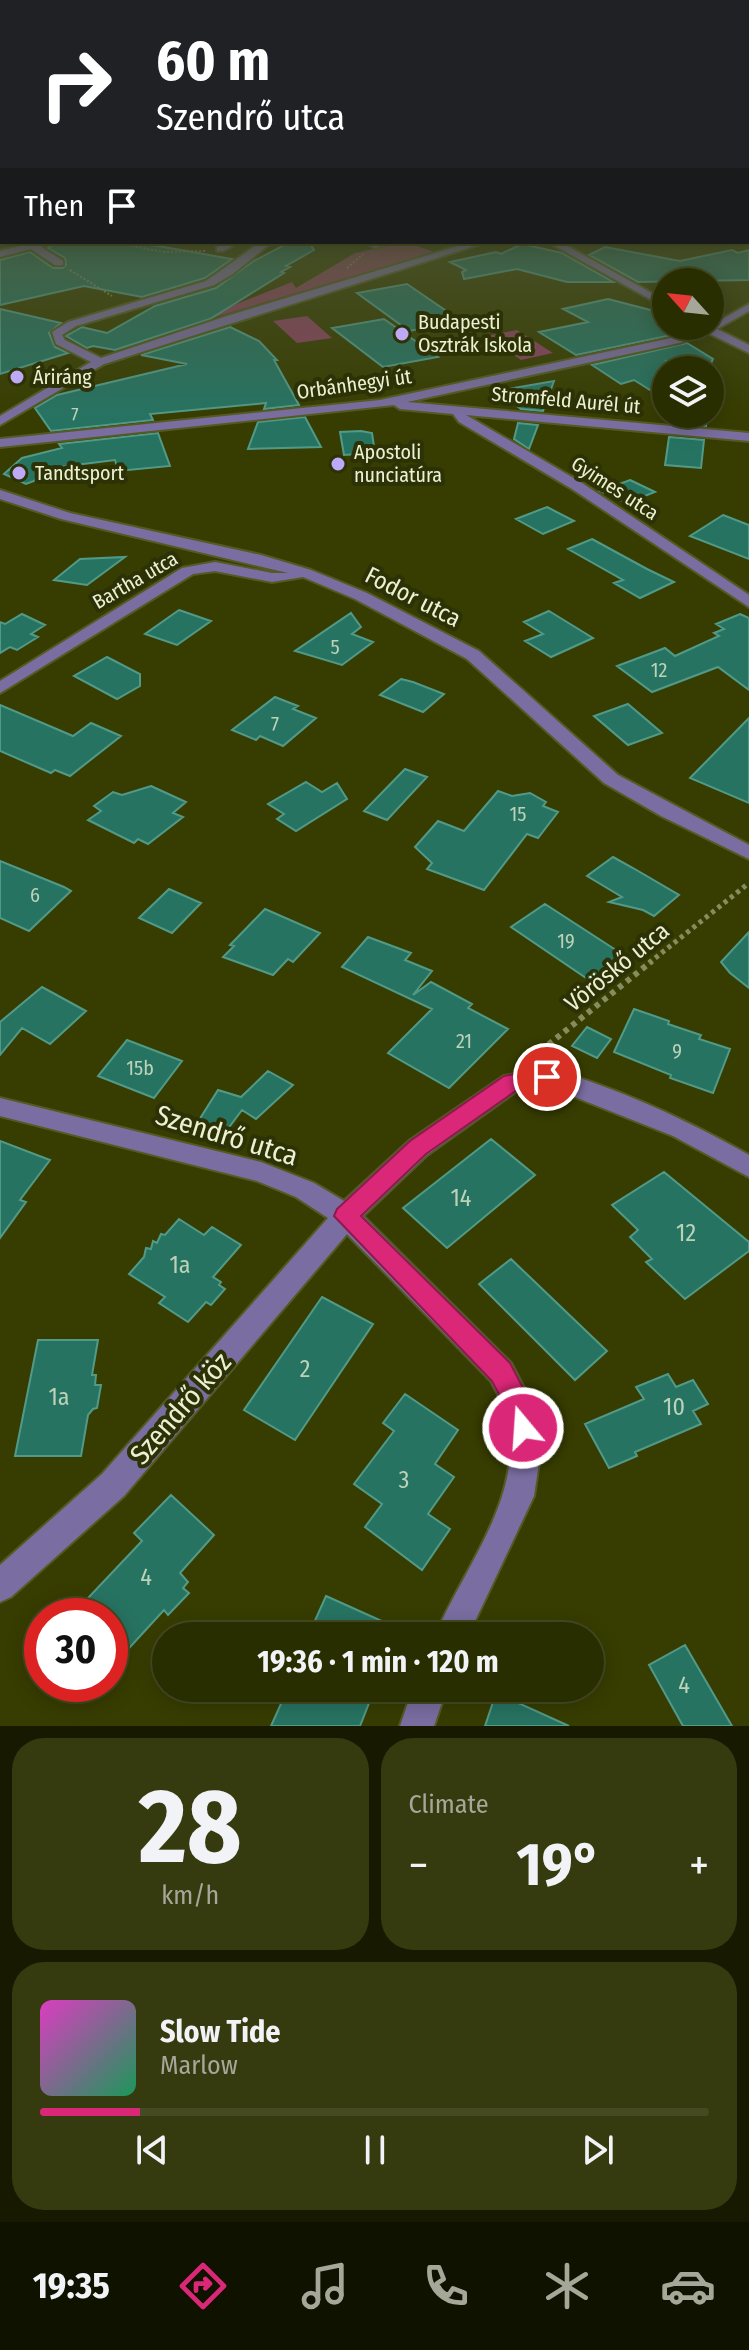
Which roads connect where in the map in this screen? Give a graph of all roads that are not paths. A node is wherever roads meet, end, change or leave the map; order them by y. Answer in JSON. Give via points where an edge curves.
{"nodes":[{"id":1,"x":49,"y":257,"type":"edge"},
{"id":2,"x":249,"y":257,"type":"edge"},
{"id":3,"x":434,"y":257,"type":"edge"},
{"id":4,"x":579,"y":257,"type":"edge"},
{"id":5,"x":59,"y":263,"type":"road end"},
{"id":6,"x":112,"y":296,"type":"road end"},
{"id":7,"x":652,"y":297,"type":"edge"},
{"id":8,"x":130,"y":307,"type":"junction"},
{"id":9,"x":749,"y":307,"type":"edge"},
{"id":10,"x":724,"y":319,"type":"edge"},
{"id":11,"x":724,"y":337,"type":"edge"},
{"id":12,"x":679,"y":340,"type":"edge"},
{"id":13,"x":749,"y":350,"type":"edge"},
{"id":14,"x":100,"y":362,"type":"junction"},
{"id":15,"x":380,"y":404,"type":"junction"},
{"id":16,"x":461,"y":411,"type":"junction"},
{"id":17,"x":0,"y":422,"type":"edge"},
{"id":18,"x":749,"y":437,"type":"edge"},
{"id":19,"x":52,"y":438,"type":"junction"},
{"id":20,"x":0,"y":443,"type":"edge"},
{"id":21,"x":0,"y":494,"type":"edge"},
{"id":22,"x":306,"y":573,"type":"junction"},
{"id":23,"x":749,"y":602,"type":"edge"},
{"id":24,"x":0,"y":688,"type":"edge"},
{"id":25,"x":749,"y":853,"type":"edge"},
{"id":26,"x":0,"y":1107,"type":"edge"},
{"id":27,"x":749,"y":1167,"type":"edge"},
{"id":28,"x":346,"y":1216,"type":"junction"},
{"id":29,"x":0,"y":1586,"type":"edge"},
{"id":30,"x":458,"y":1622,"type":"edge"},
{"id":31,"x":425,"y":1702,"type":"edge"},
{"id":32,"x":417,"y":1726,"type":"edge"}],
"edges":[{"from":1,"to":5,"type":"street"},
{"from":2,"to":8,"type":"street","via":[[201,287]]},
{"from":3,"to":14,"type":"street"},
{"from":4,"to":7,"type":"street"},
{"from":6,"to":8,"type":"street"},
{"from":8,"to":14,"type":"street","via":[[56,334],[60,342]]},
{"from":9,"to":10,"type":"street","name":"Orbánhegyi út"},
{"from":11,"to":13,"type":"street"},
{"from":12,"to":15,"type":"street","name":"Orbánhegyi út"},
{"from":14,"to":17,"type":"street"},
{"from":15,"to":16,"type":"street","name":"Stromfeld Aurél út"},
{"from":15,"to":19,"type":"street","name":"Orbánhegyi út"},
{"from":16,"to":18,"type":"street","name":"Stromfeld Aurél út"},
{"from":16,"to":23,"type":"street","name":"Gyimes utca","via":[[463,419],[577,486]]},
{"from":17,"to":19,"type":"street"},
{"from":19,"to":20,"type":"street","name":"Orbánhegyi út"},
{"from":21,"to":22,"type":"street","name":"Fodor utca","via":[[66,516],[216,547]]},
{"from":22,"to":24,"type":"street","name":"Bartha utca","via":[[281,578],[203,567],[188,571]]},
{"from":22,"to":25,"type":"street","name":"Fodor utca","via":[[473,655],[611,779]]},
{"from":26,"to":28,"type":"street","name":"Szendrő utca","via":[[261,1172],[305,1190]]},
{"from":27,"to":28,"type":"street","via":[[682,1129],[547,1077],[512,1082],[418,1148]]},
{"from":28,"to":29,"type":"street","name":"Szendrő köz","via":[[113,1485]]},
{"from":28,"to":30,"type":"street","name":"Szendrő utca","via":[[501,1372],[519,1407],[526,1449],[519,1496]]},
{"from":31,"to":32,"type":"street"}]}
